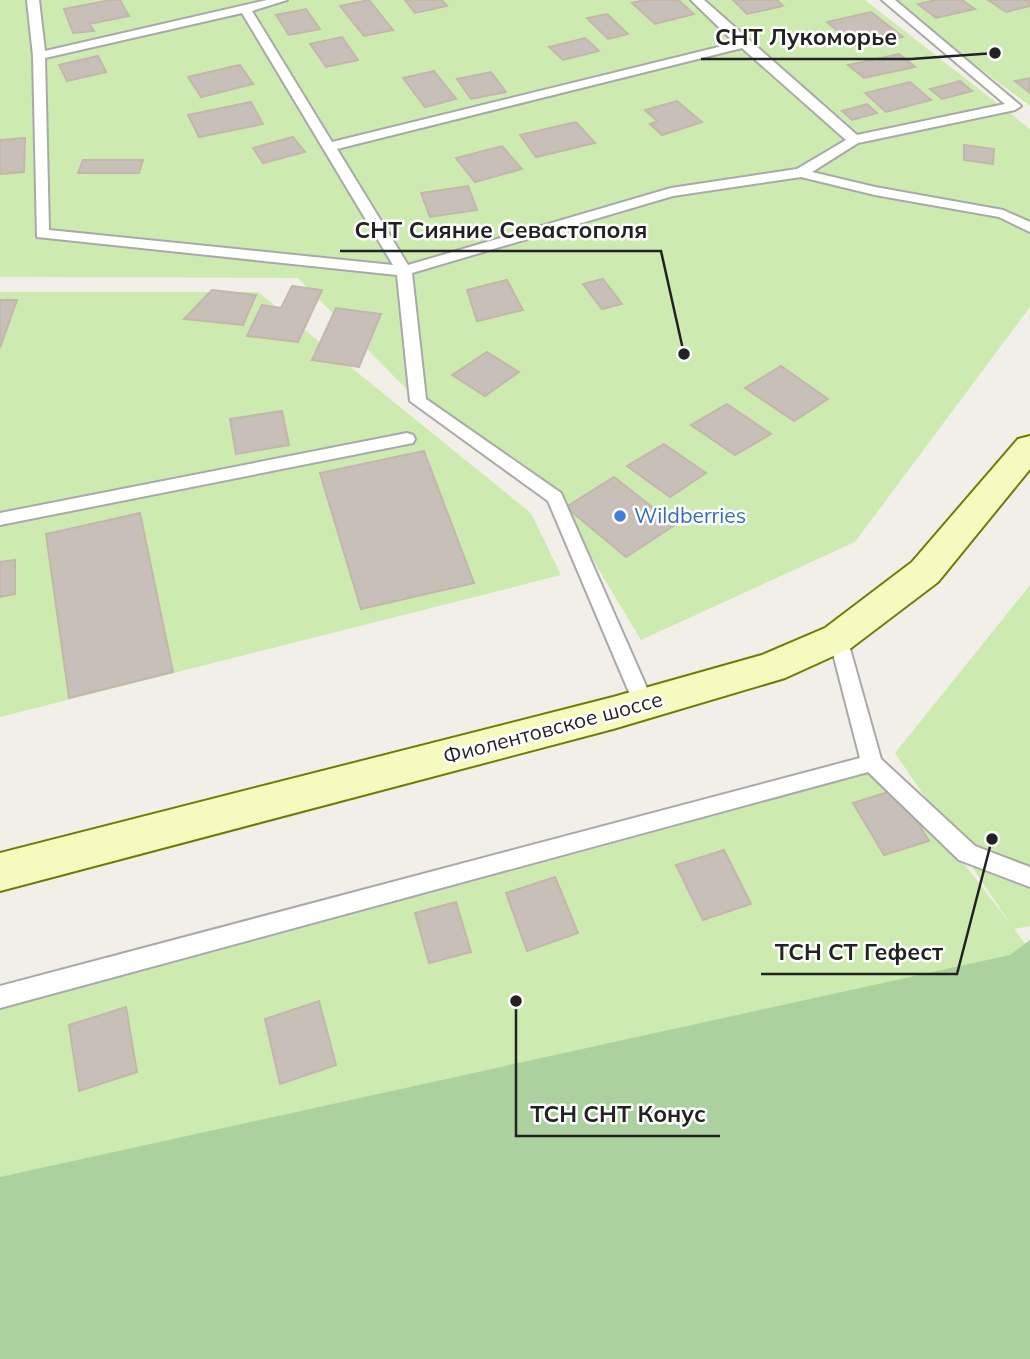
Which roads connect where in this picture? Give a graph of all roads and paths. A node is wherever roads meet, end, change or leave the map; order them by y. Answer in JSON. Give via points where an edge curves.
{"nodes":[{"id":1,"x":33,"y":0,"type":"edge"},
{"id":2,"x":281,"y":0,"type":"edge"},
{"id":3,"x":696,"y":0,"type":"edge"},
{"id":4,"x":888,"y":0,"type":"edge"},
{"id":5,"x":245,"y":9,"type":"junction"},
{"id":6,"x":744,"y":44,"type":"junction"},
{"id":7,"x":39,"y":56,"type":"junction"},
{"id":8,"x":853,"y":140,"type":"junction"},
{"id":9,"x":329,"y":147,"type":"junction"},
{"id":10,"x":800,"y":173,"type":"junction"},
{"id":11,"x":1030,"y":228,"type":"edge"},
{"id":12,"x":404,"y":271,"type":"junction"},
{"id":13,"x":407,"y":439,"type":"dead end"},
{"id":14,"x":1030,"y":447,"type":"edge"},
{"id":15,"x":0,"y":519,"type":"edge"},
{"id":16,"x":838,"y":638,"type":"junction"},
{"id":17,"x":644,"y":704,"type":"junction"},
{"id":18,"x":872,"y":763,"type":"junction"},
{"id":19,"x":0,"y":872,"type":"edge"},
{"id":20,"x":1030,"y":877,"type":"edge"},
{"id":21,"x":0,"y":997,"type":"edge"}],
"edges":[{"from":1,"to":7,"type":"lane"},
{"from":2,"to":5,"type":"lane"},
{"from":3,"to":6,"type":"lane"},
{"from":4,"to":8,"type":"lane","via":[[1015,106]]},
{"from":5,"to":7,"type":"lane"},
{"from":5,"to":9,"type":"lane"},
{"from":6,"to":8,"type":"lane"},
{"from":6,"to":9,"type":"lane"},
{"from":7,"to":12,"type":"lane","via":[[42,234]]},
{"from":8,"to":10,"type":"lane"},
{"from":9,"to":12,"type":"lane"},
{"from":10,"to":11,"type":"lane","via":[[1003,214]]},
{"from":10,"to":12,"type":"lane","via":[[671,192]]},
{"from":12,"to":17,"type":"lane","via":[[418,401],[555,497]]},
{"from":13,"to":15,"type":"lane"},
{"from":14,"to":16,"type":"main road","name":"Фиолентовское шоссе","via":[[925,572]]},
{"from":16,"to":17,"type":"main road","name":"Фиолентовское шоссе","via":[[771,667]]},
{"from":16,"to":18,"type":"lane"},
{"from":17,"to":19,"type":"main road","name":"Фиолентовское шоссе"},
{"from":18,"to":20,"type":"lane","via":[[967,853]]},
{"from":18,"to":21,"type":"lane"}]}
